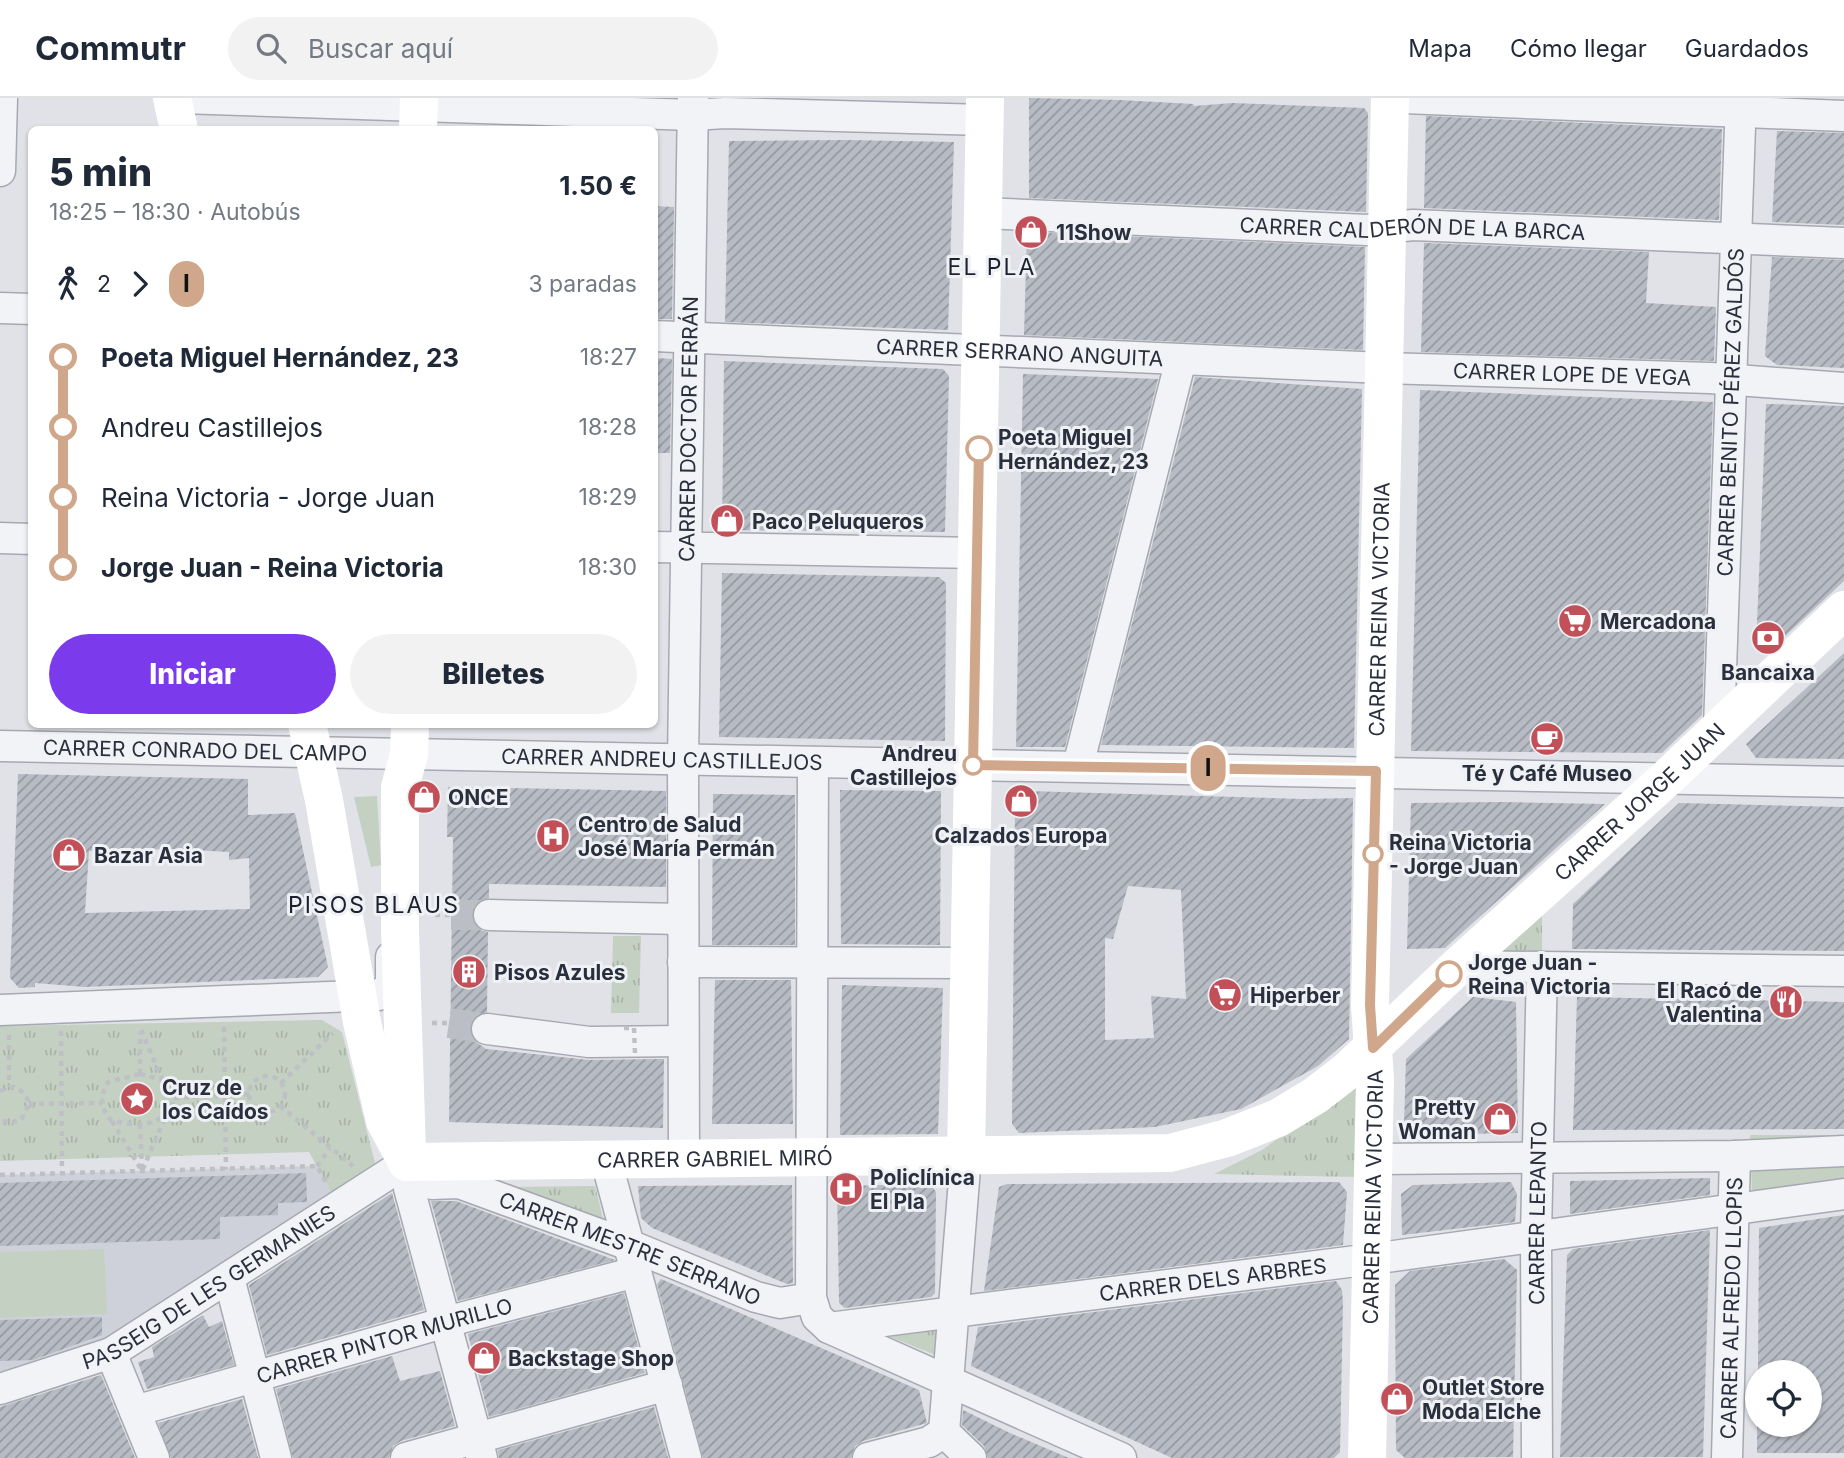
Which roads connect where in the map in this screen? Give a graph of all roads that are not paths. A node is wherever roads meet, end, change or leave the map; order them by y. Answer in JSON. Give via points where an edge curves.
{"nodes":[{"id":1,"x":2,"y":98,"type":"edge"},
{"id":2,"x":23,"y":98,"type":"edge"},
{"id":3,"x":172,"y":98,"type":"edge"},
{"id":4,"x":181,"y":98,"type":"edge"},
{"id":5,"x":1390,"y":98,"type":"edge"},
{"id":6,"x":1404,"y":98,"type":"edge"},
{"id":7,"x":1740,"y":105,"type":"edge"},
{"id":8,"x":693,"y":106,"type":"edge"},
{"id":9,"x":985,"y":109,"type":"edge"},
{"id":10,"x":418,"y":111,"type":"edge"},
{"id":11,"x":1844,"y":116,"type":"edge"},
{"id":12,"x":178,"y":126,"type":"edge"},
{"id":13,"x":0,"y":171,"type":"edge"},
{"id":14,"x":983,"y":214,"type":"junction"},
{"id":15,"x":1387,"y":227,"type":"junction"},
{"id":16,"x":1735,"y":239,"type":"junction"},
{"id":17,"x":1844,"y":243,"type":"edge"},
{"id":18,"x":0,"y":308,"type":"edge"},
{"id":19,"x":28,"y":309,"type":"edge"},
{"id":20,"x":658,"y":336,"type":"edge"},
{"id":21,"x":690,"y":337,"type":"junction"},
{"id":22,"x":981,"y":350,"type":"junction"},
{"id":23,"x":1181,"y":359,"type":"junction"},
{"id":24,"x":1384,"y":368,"type":"junction"},
{"id":25,"x":1730,"y":382,"type":"junction"},
{"id":26,"x":1844,"y":388,"type":"edge"},
{"id":27,"x":0,"y":538,"type":"edge"},
{"id":28,"x":28,"y":539,"type":"edge"},
{"id":29,"x":658,"y":547,"type":"edge"},
{"id":30,"x":686,"y":548,"type":"junction"},
{"id":31,"x":978,"y":553,"type":"junction"},
{"id":32,"x":1844,"y":610,"type":"edge"},
{"id":33,"x":1718,"y":727,"type":"junction"},
{"id":34,"x":311,"y":738,"type":"edge"},
{"id":35,"x":409,"y":739,"type":"edge"},
{"id":36,"x":0,"y":746,"type":"edge"},
{"id":37,"x":682,"y":760,"type":"junction"},
{"id":38,"x":813,"y":762,"type":"junction"},
{"id":39,"x":973,"y":765,"type":"junction"},
{"id":40,"x":1078,"y":766,"type":"junction"},
{"id":41,"x":1376,"y":771,"type":"junction"},
{"id":42,"x":1668,"y":778,"type":"junction"},
{"id":43,"x":1844,"y":782,"type":"edge"},
{"id":44,"x":489,"y":915,"type":"tunnel mouth"},
{"id":45,"x":683,"y":919,"type":"junction"},
{"id":46,"x":400,"y":931,"type":"junction"},
{"id":47,"x":813,"y":961,"type":"junction"},
{"id":48,"x":683,"y":962,"type":"junction"},
{"id":49,"x":971,"y":963,"type":"junction"},
{"id":50,"x":1458,"y":966,"type":"junction"},
{"id":51,"x":1542,"y":967,"type":"junction"},
{"id":52,"x":1844,"y":971,"type":"edge"},
{"id":53,"x":359,"y":994,"type":"junction"},
{"id":54,"x":4,"y":1010,"type":"edge"},
{"id":55,"x":487,"y":1029,"type":"tunnel mouth"},
{"id":56,"x":684,"y":1041,"type":"junction"},
{"id":57,"x":1373,"y":1048,"type":"junction"},
{"id":58,"x":1844,"y":1151,"type":"edge"},
{"id":59,"x":967,"y":1155,"type":"junction"},
{"id":60,"x":1735,"y":1156,"type":"junction"},
{"id":61,"x":811,"y":1157,"type":"junction"},
{"id":62,"x":1538,"y":1157,"type":"junction"},
{"id":63,"x":684,"y":1159,"type":"junction"},
{"id":64,"x":1374,"y":1159,"type":"junction"},
{"id":65,"x":606,"y":1160,"type":"junction"},
{"id":66,"x":419,"y":1173,"type":"junction"},
{"id":67,"x":1844,"y":1194,"type":"edge"},
{"id":68,"x":1733,"y":1208,"type":"junction"},
{"id":69,"x":1536,"y":1235,"type":"junction"},
{"id":70,"x":632,"y":1259,"type":"junction"},
{"id":71,"x":1371,"y":1259,"type":"junction"},
{"id":72,"x":229,"y":1278,"type":"junction"},
{"id":73,"x":811,"y":1298,"type":"junction"},
{"id":74,"x":956,"y":1311,"type":"junction"},
{"id":75,"x":446,"y":1322,"type":"junction"},
{"id":76,"x":829,"y":1328,"type":"junction"},
{"id":77,"x":111,"y":1353,"type":"junction"},
{"id":78,"x":254,"y":1377,"type":"junction"},
{"id":79,"x":947,"y":1382,"type":"junction"},
{"id":80,"x":667,"y":1385,"type":"junction"},
{"id":81,"x":0,"y":1389,"type":"edge"},
{"id":82,"x":135,"y":1411,"type":"junction"},
{"id":83,"x":944,"y":1432,"type":"junction"},
{"id":84,"x":479,"y":1448,"type":"edge"},
{"id":85,"x":154,"y":1458,"type":"edge"},
{"id":86,"x":276,"y":1458,"type":"edge"},
{"id":87,"x":406,"y":1458,"type":"edge"},
{"id":88,"x":686,"y":1458,"type":"edge"},
{"id":89,"x":868,"y":1458,"type":"edge"},
{"id":90,"x":971,"y":1458,"type":"edge"},
{"id":91,"x":1121,"y":1458,"type":"edge"},
{"id":92,"x":1367,"y":1458,"type":"edge"},
{"id":93,"x":1537,"y":1458,"type":"edge"},
{"id":94,"x":1727,"y":1458,"type":"edge"}],
"edges":[{"from":1,"to":2,"type":"street"},
{"from":1,"to":13,"type":"street"},
{"from":3,"to":12,"type":"main road"},
{"from":4,"to":10,"type":"street"},
{"from":5,"to":15,"type":"main road","name":"CARRER REINA VICTORIA"},
{"from":6,"to":7,"type":"street"},
{"from":7,"to":11,"type":"street"},
{"from":7,"to":16,"type":"street","name":"CARRER BENITO PÉREZ GALDÓS"},
{"from":8,"to":9,"type":"street","via":[[725,113]]},
{"from":8,"to":10,"type":"street"},
{"from":8,"to":21,"type":"street","name":"CARRER DOCTOR FERRÁN"},
{"from":9,"to":14,"type":"main road"},
{"from":14,"to":15,"type":"street","name":"CARRER CALDERÓN DE LA BARCA","via":[[1367,230]]},
{"from":14,"to":22,"type":"main road"},
{"from":15,"to":16,"type":"street","name":"CARRER CALDERÓN DE LA BARCA"},
{"from":15,"to":24,"type":"main road","name":"CARRER REINA VICTORIA"},
{"from":16,"to":17,"type":"street","name":"CARRER CALDERÓN DE LA BARCA"},
{"from":16,"to":25,"type":"street","name":"CARRER BENITO PÉREZ GALDÓS"},
{"from":18,"to":19,"type":"street"},
{"from":20,"to":21,"type":"street","name":"CARRER SERRANO ANGUITA"},
{"from":21,"to":22,"type":"street","name":"CARRER SERRANO ANGUITA"},
{"from":21,"to":30,"type":"street","name":"CARRER DOCTOR FERRÁN"},
{"from":22,"to":23,"type":"street","name":"CARRER SERRANO ANGUITA"},
{"from":22,"to":31,"type":"main road"},
{"from":23,"to":24,"type":"street","name":"CARRER SERRANO ANGUITA"},
{"from":23,"to":40,"type":"street"},
{"from":24,"to":25,"type":"street","name":"CARRER LOPE DE VEGA"},
{"from":24,"to":41,"type":"main road","name":"CARRER REINA VICTORIA"},
{"from":25,"to":26,"type":"street","name":"CARRER LOPE DE VEGA"},
{"from":25,"to":33,"type":"street","name":"CARRER BENITO PÉREZ GALDÓS"},
{"from":27,"to":28,"type":"street"},
{"from":29,"to":30,"type":"street"},
{"from":30,"to":31,"type":"street"},
{"from":30,"to":37,"type":"street","name":"CARRER DOCTOR FERRÁN"},
{"from":31,"to":39,"type":"main road"},
{"from":32,"to":33,"type":"main road","name":"CARRER JORGE JUAN"},
{"from":33,"to":42,"type":"main road","name":"CARRER JORGE JUAN"},
{"from":34,"to":35,"type":"street","name":"CARRER CONRADO DEL CAMPO"},
{"from":34,"to":36,"type":"street","name":"CARRER CONRADO DEL CAMPO"},
{"from":34,"to":53,"type":"main road"},
{"from":35,"to":37,"type":"street","name":"CARRER ANDREU CASTILLEJOS"},
{"from":35,"to":46,"type":"main road","via":[[400,787]]},
{"from":37,"to":38,"type":"street","name":"CARRER ANDREU CASTILLEJOS"},
{"from":37,"to":45,"type":"street","name":"CARRER DOCTOR FERRÁN"},
{"from":38,"to":39,"type":"street","name":"CARRER ANDREU CASTILLEJOS"},
{"from":38,"to":47,"type":"street"},
{"from":39,"to":40,"type":"street","name":"CARRER ANDREU CASTILLEJOS"},
{"from":39,"to":49,"type":"main road"},
{"from":40,"to":41,"type":"street","name":"CARRER ANDREU CASTILLEJOS"},
{"from":41,"to":42,"type":"street","name":"CARRER ANDREU CASTILLEJOS"},
{"from":41,"to":57,"type":"main road","name":"CARRER REINA VICTORIA"},
{"from":42,"to":43,"type":"street","name":"CARRER ANDREU CASTILLEJOS"},
{"from":42,"to":50,"type":"main road","name":"CARRER JORGE JUAN"},
{"from":44,"to":45,"type":"street"},
{"from":45,"to":48,"type":"street","name":"CARRER DOCTOR FERRÁN"},
{"from":46,"to":53,"type":"street","via":[[391,955],[391,986],[379,995]]},
{"from":46,"to":66,"type":"main road"},
{"from":47,"to":48,"type":"street"},
{"from":47,"to":49,"type":"street"},
{"from":47,"to":61,"type":"street"},
{"from":48,"to":56,"type":"street","name":"CARRER DOCTOR FERRÁN"},
{"from":49,"to":59,"type":"main road"},
{"from":50,"to":51,"type":"street"},
{"from":50,"to":57,"type":"main road","name":"CARRER JORGE JUAN"},
{"from":51,"to":52,"type":"street"},
{"from":51,"to":62,"type":"street","name":"CARRER LEPANTO"},
{"from":53,"to":54,"type":"street"},
{"from":53,"to":66,"type":"main road","via":[[385,1121]]},
{"from":55,"to":56,"type":"street","via":[[589,1042]]},
{"from":56,"to":63,"type":"street","name":"CARRER DOCTOR FERRÁN"},
{"from":57,"to":59,"type":"main road","name":"CARRER GABRIEL MIRÓ","via":[[1316,1095],[1278,1118],[1227,1138],[1170,1153]]},
{"from":57,"to":64,"type":"main road","name":"CARRER REINA VICTORIA"},
{"from":58,"to":60,"type":"street"},
{"from":59,"to":61,"type":"main road","name":"CARRER GABRIEL MIRÓ"},
{"from":59,"to":74,"type":"street"},
{"from":60,"to":62,"type":"street"},
{"from":60,"to":68,"type":"street","name":"CARRER ALFREDO LLOPIS"},
{"from":61,"to":63,"type":"main road","name":"CARRER GABRIEL MIRÓ"},
{"from":61,"to":73,"type":"street"},
{"from":62,"to":64,"type":"street"},
{"from":62,"to":69,"type":"street","name":"CARRER LEPANTO"},
{"from":63,"to":65,"type":"main road","name":"CARRER GABRIEL MIRÓ"},
{"from":64,"to":71,"type":"main road","name":"CARRER REINA VICTORIA"},
{"from":65,"to":66,"type":"main road","name":"CARRER GABRIEL MIRÓ"},
{"from":65,"to":70,"type":"street"},
{"from":66,"to":70,"type":"street","name":"CARRER MESTRE SERRANO","via":[[459,1183]]},
{"from":66,"to":72,"type":"street","name":"PASSEIG DE LES GERMANIES","via":[[376,1183]]},
{"from":66,"to":75,"type":"street","via":[[409,1188]]},
{"from":67,"to":68,"type":"street","name":"CARRER DELS ARBRES"},
{"from":68,"to":69,"type":"street","name":"CARRER DELS ARBRES"},
{"from":68,"to":94,"type":"street","name":"CARRER ALFREDO LLOPIS"},
{"from":69,"to":71,"type":"street","name":"CARRER DELS ARBRES"},
{"from":69,"to":93,"type":"street","name":"CARRER LEPANTO"},
{"from":70,"to":73,"type":"street","name":"CARRER MESTRE SERRANO","via":[[780,1303]]},
{"from":70,"to":75,"type":"street","name":"CARRER PINTOR MURILLO"},
{"from":70,"to":80,"type":"street"},
{"from":71,"to":74,"type":"street","name":"CARRER DELS ARBRES"},
{"from":71,"to":92,"type":"main road","name":"CARRER REINA VICTORIA"},
{"from":72,"to":77,"type":"street","name":"PASSEIG DE LES GERMANIES"},
{"from":72,"to":78,"type":"street"},
{"from":73,"to":76,"type":"street","via":[[817,1317]]},
{"from":74,"to":76,"type":"street","name":"CARRER DELS ARBRES"},
{"from":74,"to":79,"type":"street"},
{"from":75,"to":78,"type":"street","name":"CARRER PINTOR MURILLO"},
{"from":75,"to":84,"type":"street"},
{"from":76,"to":79,"type":"street"},
{"from":77,"to":81,"type":"street","name":"PASSEIG DE LES GERMANIES"},
{"from":77,"to":82,"type":"street"},
{"from":78,"to":82,"type":"street","name":"CARRER PINTOR MURILLO"},
{"from":78,"to":86,"type":"street"},
{"from":79,"to":83,"type":"street"},
{"from":79,"to":91,"type":"street"},
{"from":80,"to":84,"type":"street"},
{"from":80,"to":88,"type":"street"},
{"from":82,"to":85,"type":"street"},
{"from":83,"to":89,"type":"street","via":[[929,1442]]},
{"from":83,"to":90,"type":"street"},
{"from":84,"to":87,"type":"street"}]}
